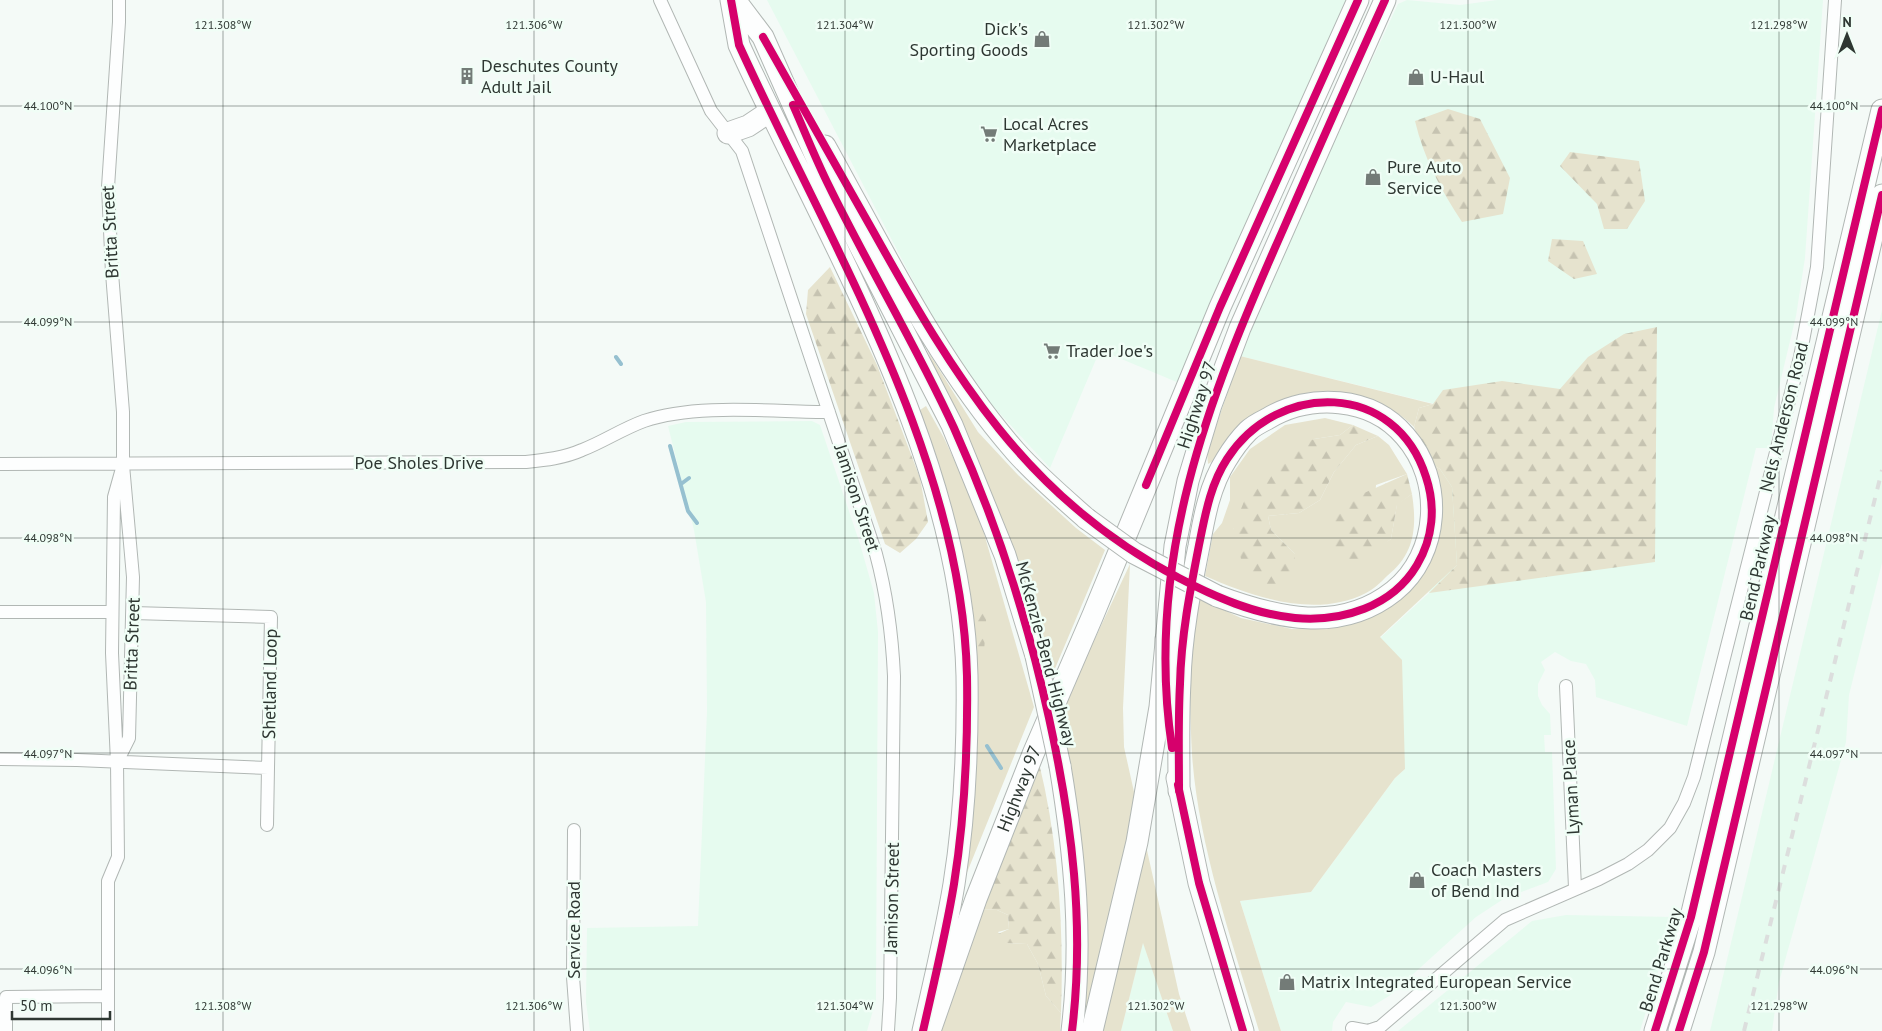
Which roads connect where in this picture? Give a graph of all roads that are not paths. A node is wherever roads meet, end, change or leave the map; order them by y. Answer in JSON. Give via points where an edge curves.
{"nodes":[{"id":1,"x":119,"y":0,"type":"edge"},
{"id":2,"x":660,"y":0,"type":"edge"},
{"id":3,"x":730,"y":0,"type":"edge"},
{"id":4,"x":735,"y":0,"type":"edge"},
{"id":5,"x":1358,"y":0,"type":"edge"},
{"id":6,"x":1373,"y":0,"type":"edge"},
{"id":7,"x":1385,"y":0,"type":"edge"},
{"id":8,"x":1835,"y":0,"type":"edge"},
{"id":9,"x":763,"y":37,"type":"junction"},
{"id":10,"x":1882,"y":110,"type":"edge"},
{"id":11,"x":769,"y":112,"type":"junction"},
{"id":12,"x":728,"y":133,"type":"junction"},
{"id":13,"x":1312,"y":164,"type":"junction"},
{"id":14,"x":1882,"y":195,"type":"edge"},
{"id":15,"x":829,"y":412,"type":"junction"},
{"id":16,"x":0,"y":464,"type":"edge"},
{"id":17,"x":123,"y":465,"type":"junction"},
{"id":18,"x":0,"y":612,"type":"edge"},
{"id":19,"x":112,"y":612,"type":"junction"},
{"id":20,"x":133,"y":613,"type":"junction"},
{"id":21,"x":1166,"y":640,"type":"junction"},
{"id":22,"x":1566,"y":686,"type":"dead end"},
{"id":23,"x":0,"y":759,"type":"edge"},
{"id":24,"x":117,"y":762,"type":"junction"},
{"id":25,"x":268,"y":768,"type":"junction"},
{"id":26,"x":1179,"y":792,"type":"junction"},
{"id":27,"x":267,"y":824,"type":"dead end"},
{"id":28,"x":574,"y":830,"type":"dead end"},
{"id":29,"x":1575,"y":888,"type":"junction"},
{"id":30,"x":108,"y":996,"type":"junction"},
{"id":31,"x":1352,"y":1028,"type":"dead end"},
{"id":32,"x":6,"y":1031,"type":"edge"},
{"id":33,"x":108,"y":1031,"type":"edge"},
{"id":34,"x":577,"y":1031,"type":"edge"},
{"id":35,"x":888,"y":1031,"type":"edge"},
{"id":36,"x":923,"y":1031,"type":"edge"},
{"id":37,"x":930,"y":1031,"type":"edge"},
{"id":38,"x":1072,"y":1031,"type":"edge"},
{"id":39,"x":1092,"y":1031,"type":"edge"},
{"id":40,"x":1243,"y":1031,"type":"edge"},
{"id":41,"x":1655,"y":1031,"type":"edge"},
{"id":42,"x":1679,"y":1031,"type":"edge"}],
"edges":[{"from":1,"to":17,"type":"street","name":"Britta Street","via":[[108,187],[123,412]]},
{"from":2,"to":12,"type":"street","name":"Jamison Street","via":[[711,111]]},
{"from":3,"to":11,"type":"main road","via":[[739,45]]},
{"from":4,"to":9,"type":"main road","name":"McKenzie-Bend Highway"},
{"from":5,"to":37,"type":"main road","name":"Highway 97","via":[[1220,307],[1033,754],[976,899]]},
{"from":6,"to":13,"type":"main road","via":[[1334,88]]},
{"from":7,"to":13,"type":"main road","name":"Highway 97"},
{"from":8,"to":29,"type":"street","name":"Nels Anderson Road","via":[[1817,267],[1800,357],[1694,777],[1670,828],[1648,850],[1628,864]]},
{"from":9,"to":26,"type":"main road","bridge":true,"via":[[907,293],[956,373],[1016,452],[1086,518],[1134,553],[1216,596],[1254,610],[1308,619],[1335,618],[1358,612],[1397,589],[1414,570],[1423,553],[1432,518],[1431,494],[1424,470],[1405,436],[1382,416],[1368,410],[1328,402],[1305,404],[1283,410],[1249,430],[1225,462],[1207,504],[1188,602],[1180,681]]},
{"from":9,"to":38,"type":"main road","name":"McKenzie-Bend Highway","bridge":true,"via":[[829,186],[971,466],[1005,555],[1036,656],[1060,766],[1074,867],[1078,935]]},
{"from":10,"to":41,"type":"main road","name":"Bend Parkway","via":[[1691,917]]},
{"from":11,"to":12,"type":"main road","via":[[748,126]]},
{"from":11,"to":36,"type":"main road","via":[[892,370],[929,474],[955,576],[967,674],[966,776],[954,884]]},
{"from":12,"to":15,"type":"street","name":"Jamison Street","via":[[742,150]]},
{"from":13,"to":21,"type":"main road","name":"Highway 97","via":[[1240,328],[1211,405],[1181,512]]},
{"from":14,"to":42,"type":"main road","name":"Bend Parkway","via":[[1704,952]]},
{"from":15,"to":17,"type":"street","name":"Poe Sholes Drive","via":[[698,411],[674,414],[644,421],[554,459],[526,462]]},
{"from":15,"to":35,"type":"street","name":"Jamison Street","via":[[876,554],[886,589],[891,626],[894,676]]},
{"from":16,"to":17,"type":"street","name":"Poe Sholes Drive"},
{"from":17,"to":19,"type":"street","name":"Britta Street","via":[[114,497]]},
{"from":17,"to":20,"type":"street","name":"Britta Street"},
{"from":18,"to":19,"type":"street"},
{"from":19,"to":24,"type":"street","name":"Britta Street"},
{"from":20,"to":24,"type":"street","name":"Britta Street","via":[[129,738]]},
{"from":20,"to":25,"type":"street","name":"Shetland Loop","via":[[271,617]]},
{"from":21,"to":26,"type":"main road","via":[[1167,694]]},
{"from":21,"to":39,"type":"main road","name":"Highway 97","via":[[1160,707],[1137,842]]},
{"from":22,"to":29,"type":"street","name":"Lyman Place"},
{"from":23,"to":24,"type":"street"},
{"from":24,"to":25,"type":"street"},
{"from":24,"to":30,"type":"street","name":"Britta Street","via":[[118,857],[108,881]]},
{"from":25,"to":27,"type":"street","name":"Shetland Loop"},
{"from":26,"to":40,"type":"main road","via":[[1199,883]]},
{"from":28,"to":34,"type":"street","name":"Service Road","via":[[573,976]]},
{"from":29,"to":31,"type":"street","name":"Nels Anderson Road","via":[[1505,920],[1380,1027],[1368,1031]]},
{"from":30,"to":32,"type":"street","via":[[6,997]]},
{"from":30,"to":33,"type":"street","name":"Britta Street"}]}
